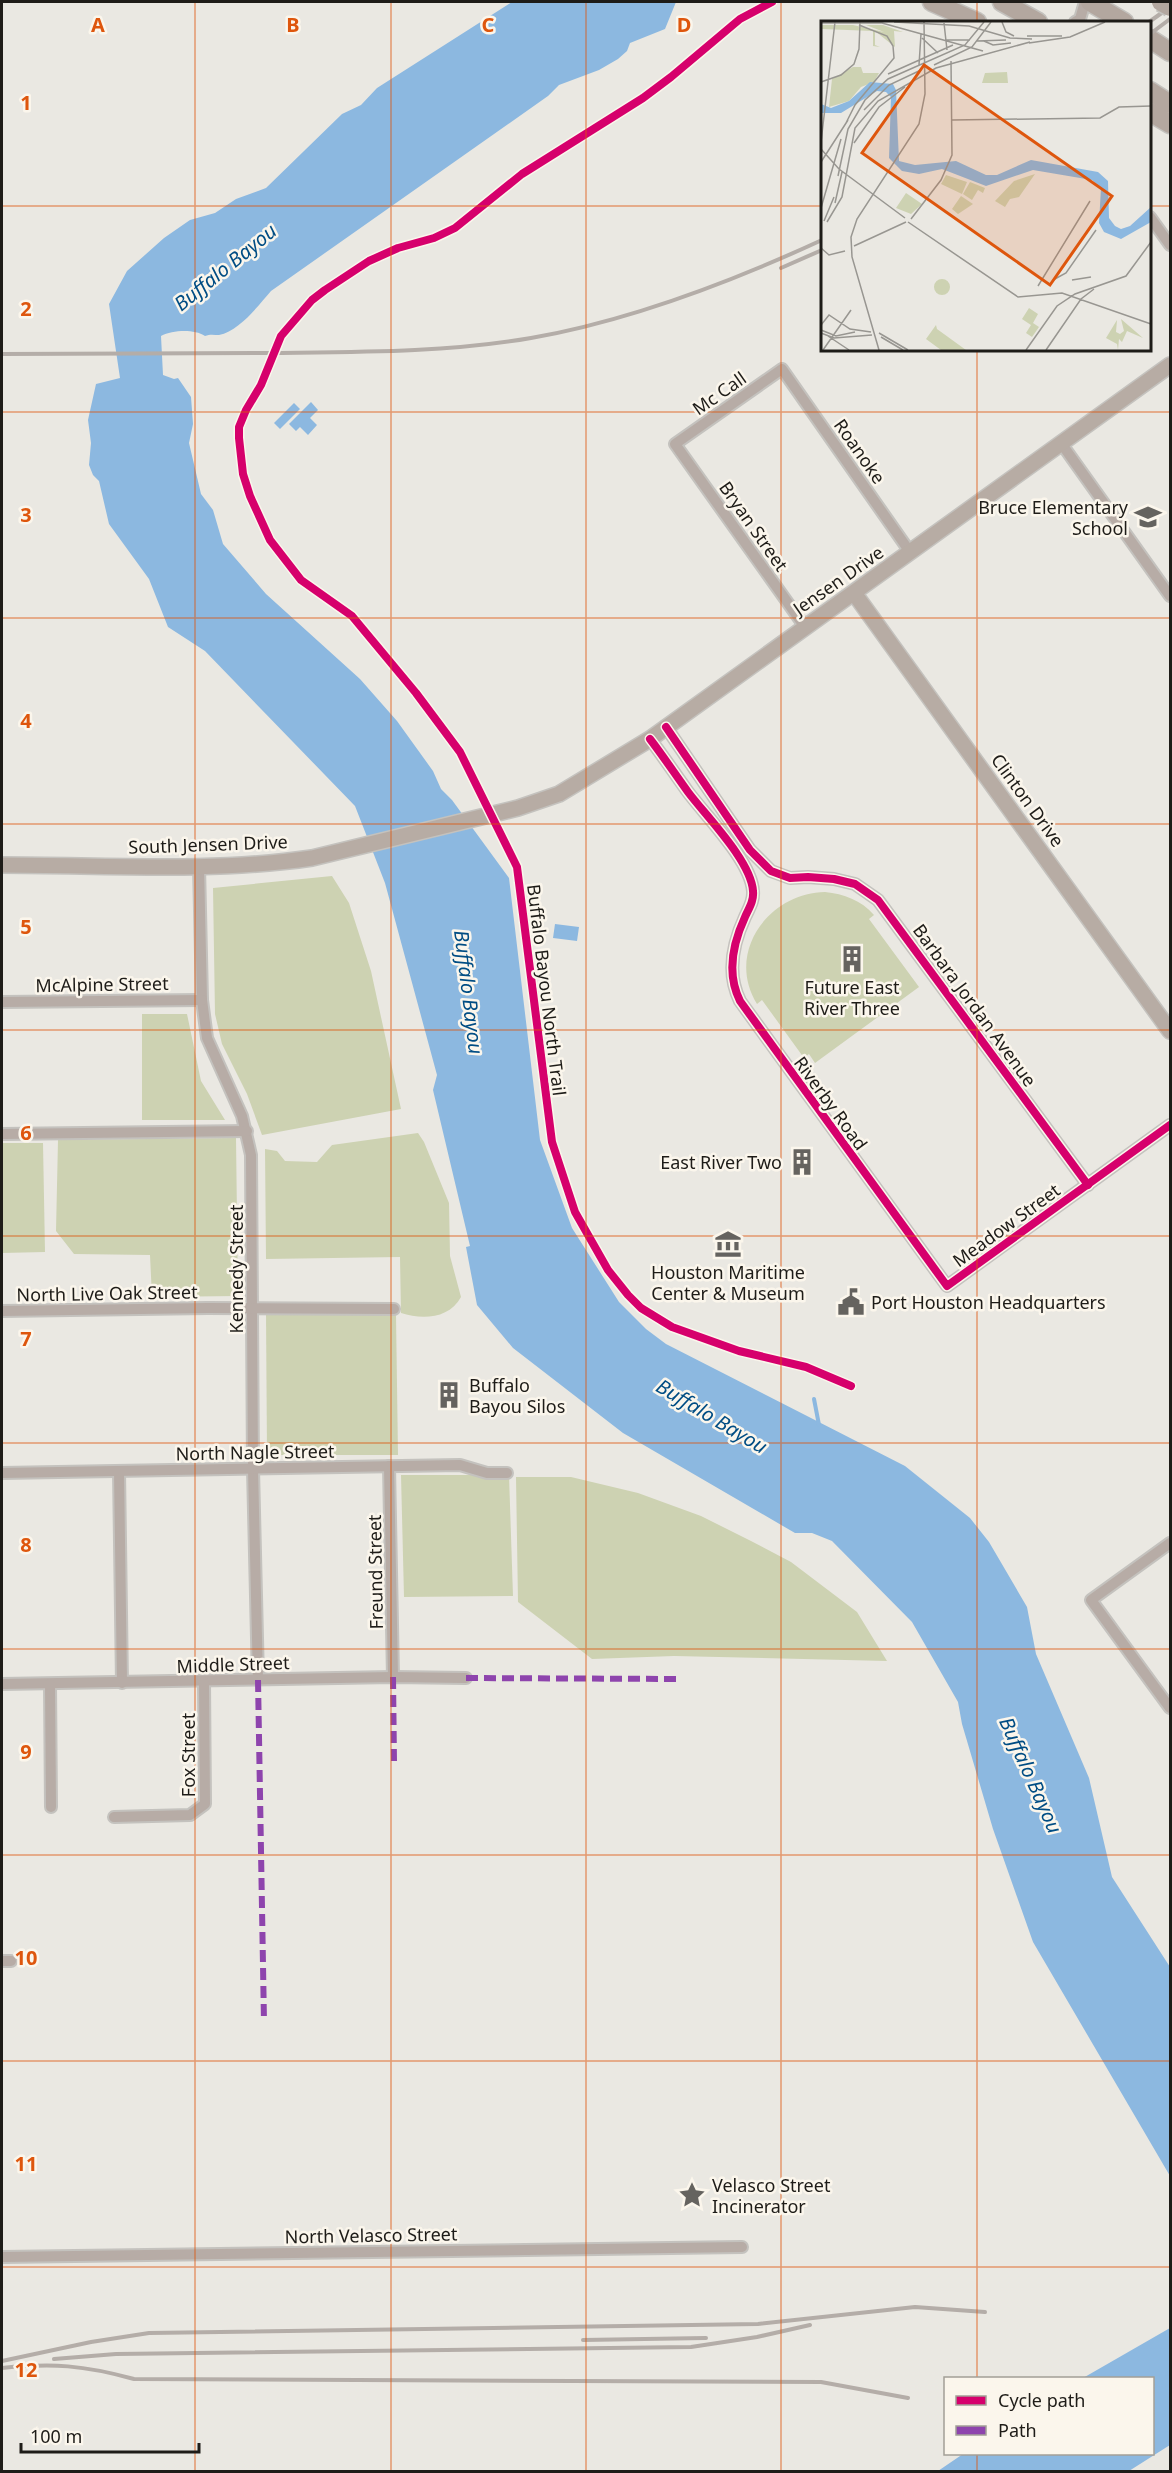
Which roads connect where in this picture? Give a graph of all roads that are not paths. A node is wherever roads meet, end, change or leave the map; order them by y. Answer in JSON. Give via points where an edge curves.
{"nodes":[{"id":1,"x":932,"y":2,"type":"edge"},
{"id":2,"x":1002,"y":2,"type":"edge"},
{"id":3,"x":1090,"y":2,"type":"edge"},
{"id":4,"x":1161,"y":2,"type":"edge"},
{"id":5,"x":1170,"y":7,"type":"edge"},
{"id":6,"x":975,"y":21,"type":"edge"},
{"id":7,"x":1036,"y":21,"type":"edge"},
{"id":8,"x":1077,"y":21,"type":"edge"},
{"id":9,"x":1122,"y":21,"type":"edge"},
{"id":10,"x":1151,"y":40,"type":"edge"},
{"id":11,"x":1170,"y":52,"type":"edge"},
{"id":12,"x":1151,"y":92,"type":"edge"},
{"id":13,"x":1170,"y":104,"type":"edge"},
{"id":14,"x":1151,"y":113,"type":"edge"},
{"id":15,"x":1170,"y":124,"type":"edge"},
{"id":16,"x":1151,"y":220,"type":"edge"},
{"id":17,"x":1170,"y":245,"type":"edge"},
{"id":18,"x":1170,"y":365,"type":"edge"},
{"id":19,"x":782,"y":369,"type":"joint"},
{"id":20,"x":1061,"y":443,"type":"junction"},
{"id":21,"x":675,"y":444,"type":"joint"},
{"id":22,"x":910,"y":552,"type":"junction"},
{"id":23,"x":854,"y":593,"type":"junction"},
{"id":24,"x":1170,"y":596,"type":"edge"},
{"id":25,"x":804,"y":627,"type":"junction"},
{"id":26,"x":666,"y":727,"type":"junction"},
{"id":27,"x":650,"y":739,"type":"junction"},
{"id":28,"x":518,"y":808,"type":"joint"},
{"id":29,"x":2,"y":865,"type":"edge"},
{"id":30,"x":199,"y":866,"type":"junction"},
{"id":31,"x":202,"y":1000,"type":"junction"},
{"id":32,"x":2,"y":1002,"type":"edge"},
{"id":33,"x":1170,"y":1031,"type":"edge"},
{"id":34,"x":1170,"y":1125,"type":"edge"},
{"id":35,"x":247,"y":1131,"type":"junction"},
{"id":36,"x":2,"y":1134,"type":"edge"},
{"id":37,"x":1088,"y":1185,"type":"junction"},
{"id":38,"x":947,"y":1286,"type":"joint"},
{"id":39,"x":253,"y":1308,"type":"junction"},
{"id":40,"x":394,"y":1309,"type":"dead end"},
{"id":41,"x":2,"y":1311,"type":"edge"},
{"id":42,"x":389,"y":1466,"type":"junction"},
{"id":43,"x":253,"y":1469,"type":"junction"},
{"id":44,"x":119,"y":1471,"type":"junction"},
{"id":45,"x":2,"y":1473,"type":"edge"},
{"id":46,"x":507,"y":1473,"type":"dead end"},
{"id":47,"x":1170,"y":1543,"type":"edge"},
{"id":48,"x":393,"y":1677,"type":"junction"},
{"id":49,"x":466,"y":1678,"type":"dead end"},
{"id":50,"x":258,"y":1680,"type":"junction"},
{"id":51,"x":204,"y":1682,"type":"junction"},
{"id":52,"x":122,"y":1683,"type":"junction"},
{"id":53,"x":2,"y":1684,"type":"edge"},
{"id":54,"x":50,"y":1684,"type":"junction"},
{"id":55,"x":1170,"y":1708,"type":"edge"},
{"id":56,"x":51,"y":1808,"type":"dead end"},
{"id":57,"x":114,"y":1817,"type":"dead end"},
{"id":58,"x":742,"y":2247,"type":"dead end"},
{"id":59,"x":2,"y":2257,"type":"edge"}],
"edges":[{"from":1,"to":6,"type":"highway"},
{"from":2,"to":7,"type":"highway"},
{"from":3,"to":8,"type":"street"},
{"from":3,"to":9,"type":"highway"},
{"from":4,"to":5,"type":"highway","bridge":true},
{"from":10,"to":11,"type":"highway"},
{"from":12,"to":13,"type":"highway"},
{"from":14,"to":15,"type":"highway"},
{"from":16,"to":17,"type":"street"},
{"from":18,"to":20,"type":"main road","name":"Jensen Drive"},
{"from":19,"to":21,"type":"street","name":"Mc Call"},
{"from":19,"to":22,"type":"street","name":"Roanoke"},
{"from":20,"to":22,"type":"main road","name":"Jensen Drive"},
{"from":20,"to":24,"type":"street"},
{"from":21,"to":25,"type":"street","name":"Bryan Street"},
{"from":22,"to":23,"type":"main road","name":"Jensen Drive"},
{"from":23,"to":25,"type":"main road","name":"Jensen Drive"},
{"from":23,"to":33,"type":"main road","name":"Clinton Drive"},
{"from":25,"to":26,"type":"main road","name":"Jensen Drive"},
{"from":26,"to":27,"type":"main road","name":"Jensen Drive"},
{"from":26,"to":37,"type":"street","name":"Barbara Jordan Avenue","via":[[761,862],[781,876],[855,884],[878,900]]},
{"from":27,"to":28,"type":"main road","name":"Jensen Drive","via":[[559,794]]},
{"from":27,"to":38,"type":"street","name":"Riverby Road","via":[[748,873],[753,896],[734,948],[732,970],[734,988],[743,1007]]},
{"from":28,"to":30,"type":"main road","name":"South Jensen Drive","via":[[312,858],[259,865]]},
{"from":29,"to":30,"type":"main road","name":"South Jensen Drive"},
{"from":30,"to":31,"type":"street","name":"Kennedy Street"},
{"from":31,"to":32,"type":"street","name":"McAlpine Street"},
{"from":31,"to":35,"type":"street","name":"Kennedy Street","via":[[207,1038]]},
{"from":34,"to":37,"type":"street","name":"Meadow Street"},
{"from":35,"to":36,"type":"street"},
{"from":35,"to":39,"type":"street","name":"Kennedy Street","via":[[251,1155]]},
{"from":37,"to":38,"type":"street","name":"Meadow Street"},
{"from":39,"to":40,"type":"street","name":"North Live Oak Street"},
{"from":39,"to":41,"type":"street","name":"North Live Oak Street"},
{"from":39,"to":43,"type":"street","name":"Kennedy Street"},
{"from":42,"to":43,"type":"street","name":"North Nagle Street"},
{"from":42,"to":46,"type":"street","name":"North Nagle Street","via":[[460,1465],[487,1473]]},
{"from":42,"to":48,"type":"street","name":"Freund Street"},
{"from":43,"to":44,"type":"street","name":"North Nagle Street"},
{"from":43,"to":50,"type":"street","name":"Kennedy Street"},
{"from":44,"to":45,"type":"street","name":"North Nagle Street"},
{"from":44,"to":52,"type":"street"},
{"from":47,"to":55,"type":"street","via":[[1091,1600]]},
{"from":48,"to":49,"type":"street","name":"Middle Street"},
{"from":48,"to":50,"type":"street","name":"Middle Street"},
{"from":50,"to":51,"type":"street","name":"Middle Street"},
{"from":51,"to":52,"type":"street","name":"Middle Street"},
{"from":51,"to":57,"type":"street","name":"Fox Street","via":[[205,1804],[190,1815]]},
{"from":52,"to":54,"type":"street","name":"Middle Street"},
{"from":53,"to":54,"type":"street","name":"Middle Street"},
{"from":54,"to":56,"type":"street"},
{"from":58,"to":59,"type":"street","name":"North Velasco Street"}]}
